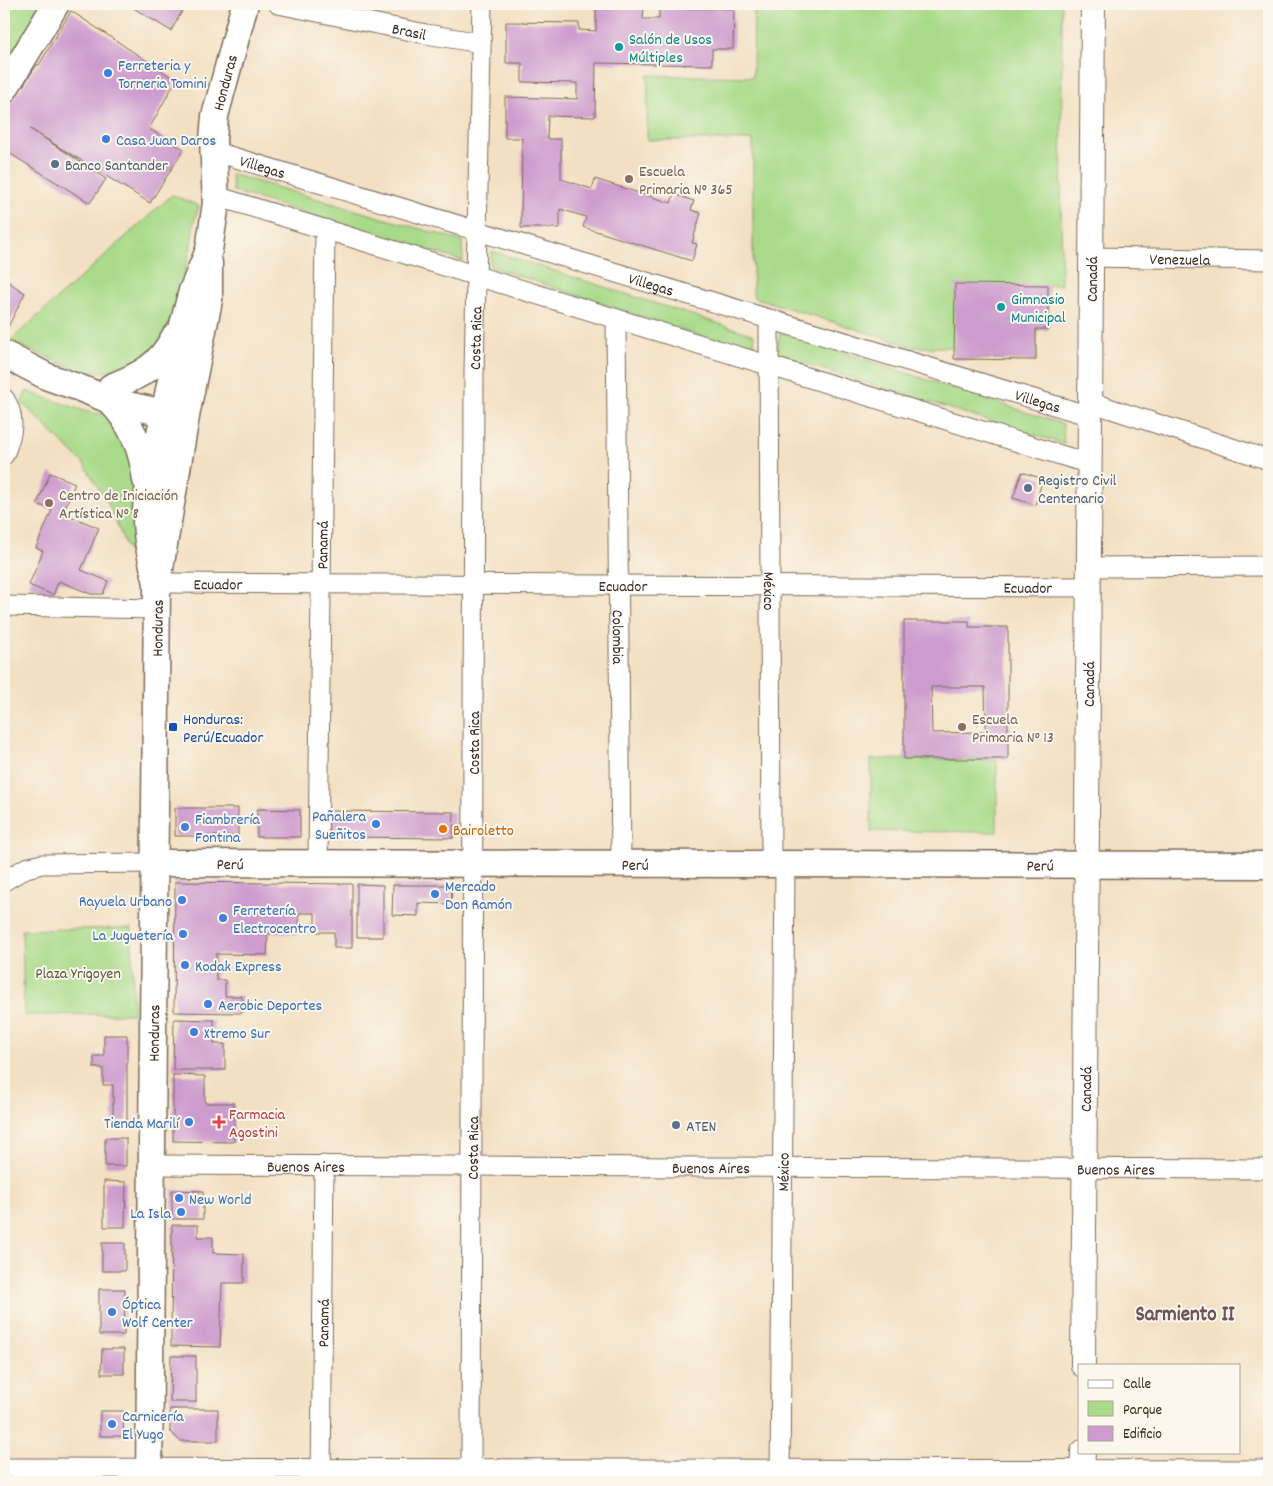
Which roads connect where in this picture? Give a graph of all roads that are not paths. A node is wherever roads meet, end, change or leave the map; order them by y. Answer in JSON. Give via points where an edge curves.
{"nodes":[{"id":1,"x":56,"y":4,"type":"edge"},
{"id":2,"x":245,"y":4,"type":"edge"},
{"id":3,"x":278,"y":4,"type":"edge"},
{"id":4,"x":482,"y":4,"type":"edge"},
{"id":5,"x":1093,"y":4,"type":"edge"},
{"id":6,"x":481,"y":44,"type":"junction"},
{"id":7,"x":4,"y":90,"type":"edge"},
{"id":8,"x":213,"y":150,"type":"junction"},
{"id":9,"x":216,"y":196,"type":"junction"},
{"id":10,"x":325,"y":229,"type":"junction"},
{"id":11,"x":478,"y":231,"type":"junction"},
{"id":12,"x":209,"y":250,"type":"junction"},
{"id":13,"x":1091,"y":257,"type":"junction"},
{"id":14,"x":1269,"y":260,"type":"edge"},
{"id":15,"x":476,"y":276,"type":"junction"},
{"id":16,"x":769,"y":318,"type":"junction"},
{"id":17,"x":616,"y":319,"type":"junction"},
{"id":18,"x":184,"y":320,"type":"junction"},
{"id":19,"x":4,"y":354,"type":"edge"},
{"id":20,"x":769,"y":365,"type":"junction"},
{"id":21,"x":110,"y":393,"type":"junction"},
{"id":22,"x":4,"y":398,"type":"edge"},
{"id":23,"x":173,"y":408,"type":"junction"},
{"id":24,"x":1090,"y":409,"type":"junction"},
{"id":25,"x":4,"y":455,"type":"edge"},
{"id":26,"x":1269,"y":460,"type":"edge"},
{"id":27,"x":1090,"y":464,"type":"junction"},
{"id":28,"x":148,"y":493,"type":"junction"},
{"id":29,"x":1269,"y":566,"type":"edge"},
{"id":30,"x":1089,"y":577,"type":"junction"},
{"id":31,"x":157,"y":584,"type":"junction"},
{"id":32,"x":321,"y":584,"type":"junction"},
{"id":33,"x":473,"y":584,"type":"junction"},
{"id":34,"x":619,"y":585,"type":"junction"},
{"id":35,"x":770,"y":586,"type":"junction"},
{"id":36,"x":4,"y":606,"type":"edge"},
{"id":37,"x":157,"y":609,"type":"junction"},
{"id":38,"x":154,"y":862,"type":"junction"},
{"id":39,"x":318,"y":863,"type":"junction"},
{"id":40,"x":472,"y":863,"type":"junction"},
{"id":41,"x":621,"y":864,"type":"junction"},
{"id":42,"x":778,"y":864,"type":"junction"},
{"id":43,"x":1087,"y":865,"type":"junction"},
{"id":44,"x":1269,"y":865,"type":"edge"},
{"id":45,"x":4,"y":881,"type":"edge"},
{"id":46,"x":152,"y":1164,"type":"junction"},
{"id":47,"x":324,"y":1165,"type":"junction"},
{"id":48,"x":472,"y":1166,"type":"junction"},
{"id":49,"x":783,"y":1167,"type":"junction"},
{"id":50,"x":1085,"y":1168,"type":"junction"},
{"id":51,"x":1269,"y":1169,"type":"edge"},
{"id":52,"x":1083,"y":1364,"type":"edge"},
{"id":53,"x":4,"y":1468,"type":"edge"},
{"id":54,"x":1082,"y":1468,"type":"edge"},
{"id":55,"x":1269,"y":1470,"type":"edge"},
{"id":56,"x":149,"y":1475,"type":"edge"},
{"id":57,"x":321,"y":1475,"type":"edge"},
{"id":58,"x":471,"y":1476,"type":"edge"},
{"id":59,"x":780,"y":1476,"type":"edge"}],
"edges":[{"from":1,"to":7,"type":"main road"},
{"from":2,"to":8,"type":"main road","name":"Honduras","via":[[218,103]]},
{"from":3,"to":6,"type":"street","name":"Brasil"},
{"from":4,"to":6,"type":"street","name":"Costa Rica"},
{"from":5,"to":13,"type":"street","name":"Canadá"},
{"from":6,"to":11,"type":"street","name":"Costa Rica"},
{"from":8,"to":9,"type":"main road","name":"Honduras"},
{"from":8,"to":11,"type":"street","name":"Villegas"},
{"from":9,"to":10,"type":"street"},
{"from":9,"to":12,"type":"main road","name":"Honduras"},
{"from":10,"to":15,"type":"street"},
{"from":10,"to":32,"type":"street","name":"Panamá"},
{"from":11,"to":15,"type":"street","name":"Costa Rica"},
{"from":11,"to":16,"type":"street","name":"Villegas"},
{"from":12,"to":18,"type":"main road","name":"Honduras"},
{"from":12,"to":23,"type":"main road","name":"Honduras","via":[[209,300]]},
{"from":13,"to":14,"type":"street","name":"Venezuela"},
{"from":13,"to":24,"type":"street","name":"Canadá"},
{"from":15,"to":17,"type":"street"},
{"from":15,"to":33,"type":"street","name":"Costa Rica"},
{"from":16,"to":20,"type":"street","name":"México"},
{"from":16,"to":24,"type":"street","name":"Villegas"},
{"from":17,"to":20,"type":"street"},
{"from":17,"to":34,"type":"street","name":"Colombia"},
{"from":18,"to":21,"type":"main road","via":[[154,366]]},
{"from":18,"to":23,"type":"main road","name":"Honduras"},
{"from":19,"to":21,"type":"main road","via":[[32,370],[80,388]]},
{"from":20,"to":27,"type":"street"},
{"from":20,"to":35,"type":"street","name":"México"},
{"from":21,"to":23,"type":"main road","via":[[124,388]]},
{"from":21,"to":28,"type":"main road","via":[[136,438]]},
{"from":22,"to":25,"type":"street","via":[[13,420]]},
{"from":23,"to":28,"type":"main road","name":"Honduras"},
{"from":23,"to":31,"type":"main road","name":"Honduras","via":[[164,555]]},
{"from":24,"to":26,"type":"street","name":"Villegas"},
{"from":24,"to":27,"type":"street","name":"Canadá"},
{"from":27,"to":30,"type":"street","name":"Canadá"},
{"from":28,"to":31,"type":"main road","name":"Honduras","via":[[145,527]]},
{"from":29,"to":30,"type":"street","name":"Ecuador"},
{"from":30,"to":35,"type":"street","name":"Ecuador"},
{"from":30,"to":43,"type":"street","name":"Canadá"},
{"from":31,"to":32,"type":"street","name":"Ecuador"},
{"from":31,"to":37,"type":"main road","name":"Honduras"},
{"from":32,"to":33,"type":"street","name":"Ecuador"},
{"from":32,"to":39,"type":"street","name":"Panamá"},
{"from":33,"to":34,"type":"street","name":"Ecuador"},
{"from":33,"to":40,"type":"street","name":"Costa Rica"},
{"from":34,"to":35,"type":"street","name":"Ecuador"},
{"from":34,"to":41,"type":"street","name":"Colombia"},
{"from":35,"to":42,"type":"street","name":"México"},
{"from":36,"to":37,"type":"street"},
{"from":37,"to":38,"type":"main road","name":"Honduras"},
{"from":38,"to":39,"type":"main road","name":"Perú"},
{"from":38,"to":45,"type":"street","name":"Perú","via":[[42,864],[26,868]]},
{"from":38,"to":46,"type":"main road","name":"Honduras"},
{"from":39,"to":40,"type":"main road","name":"Perú"},
{"from":40,"to":41,"type":"main road","name":"Perú"},
{"from":40,"to":48,"type":"street","name":"Costa Rica"},
{"from":41,"to":42,"type":"main road","name":"Perú"},
{"from":42,"to":43,"type":"main road","name":"Perú"},
{"from":42,"to":49,"type":"street","name":"México"},
{"from":43,"to":44,"type":"main road","name":"Perú"},
{"from":43,"to":50,"type":"street","name":"Canadá"},
{"from":46,"to":47,"type":"street","name":"Buenos Aires"},
{"from":46,"to":56,"type":"main road","name":"Honduras"},
{"from":47,"to":48,"type":"street","name":"Buenos Aires"},
{"from":47,"to":57,"type":"street","name":"Panamá"},
{"from":48,"to":49,"type":"street","name":"Buenos Aires"},
{"from":48,"to":58,"type":"street","name":"Costa Rica"},
{"from":49,"to":50,"type":"street","name":"Buenos Aires"},
{"from":49,"to":59,"type":"street","name":"México"},
{"from":50,"to":51,"type":"street","name":"Buenos Aires"},
{"from":50,"to":52,"type":"street","name":"Canadá"},
{"from":53,"to":56,"type":"street"},
{"from":54,"to":55,"type":"street"},
{"from":54,"to":59,"type":"street"},
{"from":56,"to":57,"type":"street"},
{"from":57,"to":58,"type":"street"},
{"from":58,"to":59,"type":"street"}]}
